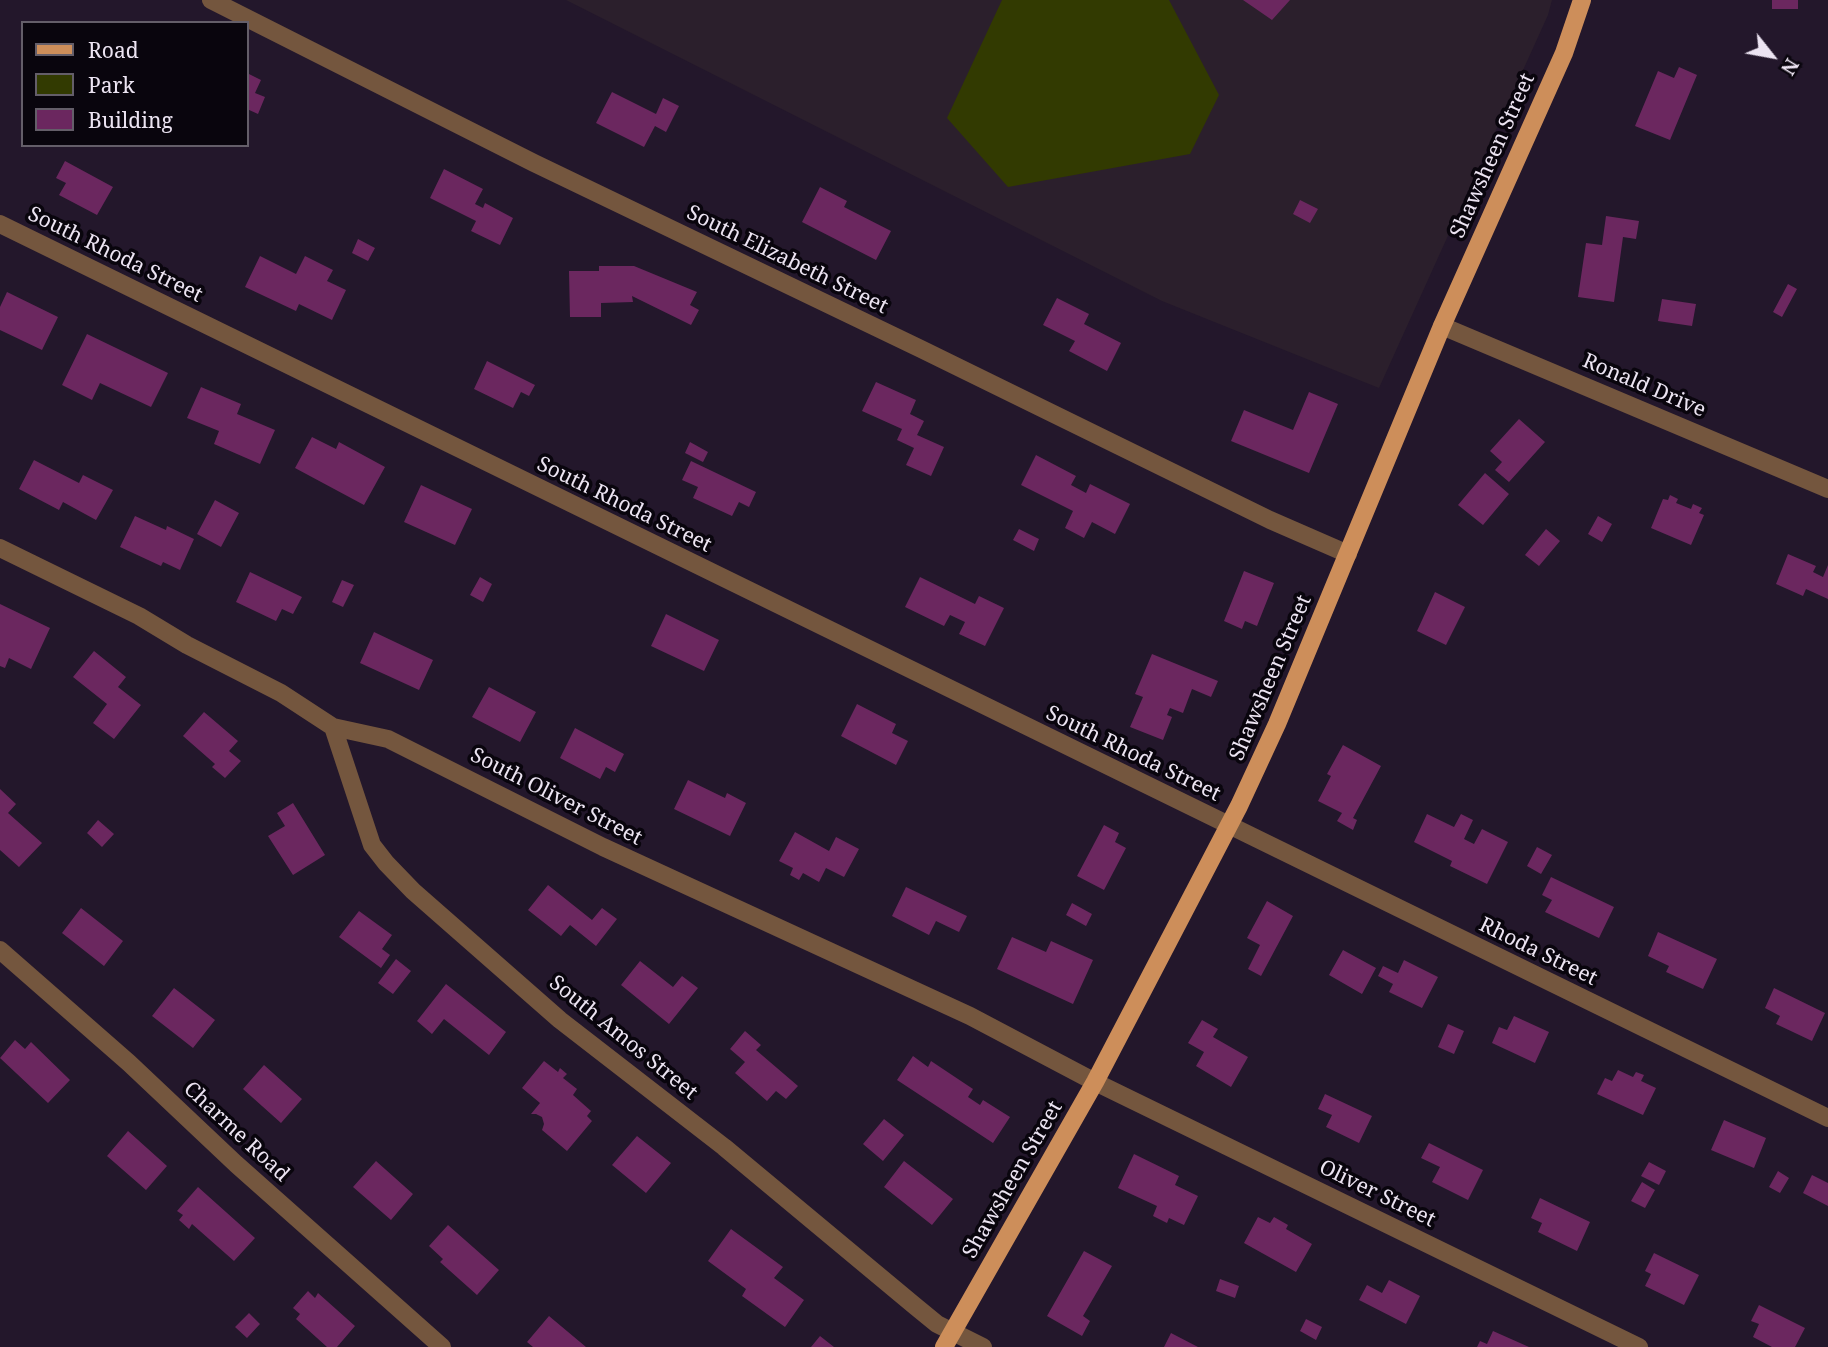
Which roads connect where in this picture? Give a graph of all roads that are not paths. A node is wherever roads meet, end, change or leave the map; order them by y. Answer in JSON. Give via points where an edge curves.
{"nodes":[{"id":1,"x":211,"y":0,"type":"edge"},
{"id":2,"x":1582,"y":0,"type":"edge"},
{"id":3,"x":0,"y":224,"type":"edge"},
{"id":4,"x":1442,"y":326,"type":"junction"},
{"id":5,"x":1828,"y":489,"type":"edge"},
{"id":6,"x":0,"y":548,"type":"edge"},
{"id":7,"x":1348,"y":554,"type":"junction"},
{"id":8,"x":333,"y":727,"type":"junction"},
{"id":9,"x":1228,"y":826,"type":"junction"},
{"id":10,"x":0,"y":950,"type":"edge"},
{"id":11,"x":1095,"y":1082,"type":"junction"},
{"id":12,"x":1828,"y":1118,"type":"edge"},
{"id":13,"x":948,"y":1339,"type":"edge"},
{"id":14,"x":442,"y":1347,"type":"edge"},
{"id":15,"x":983,"y":1347,"type":"edge"},
{"id":16,"x":1639,"y":1347,"type":"edge"}],
"edges":[{"from":1,"to":7,"type":"street","name":"South Elizabeth Street","via":[[534,163]]},
{"from":2,"to":4,"type":"main road","name":"Shawsheen Street","via":[[1564,53]]},
{"from":3,"to":9,"type":"street","name":"South Rhoda Street"},
{"from":4,"to":5,"type":"street","name":"Ronald Drive"},
{"from":4,"to":7,"type":"main road","name":"Shawsheen Street"},
{"from":6,"to":8,"type":"street","name":"South Oliver Street","via":[[139,616],[281,693]]},
{"from":7,"to":9,"type":"main road","name":"Shawsheen Street","via":[[1277,724]]},
{"from":8,"to":11,"type":"street","name":"South Oliver Street","via":[[388,739],[603,847],[970,1016]]},
{"from":8,"to":13,"type":"street","name":"South Amos Street","via":[[372,845],[413,891],[560,1020],[724,1147],[937,1324]]},
{"from":9,"to":11,"type":"main road","name":"Shawsheen Street"},
{"from":9,"to":12,"type":"street","name":"Rhoda Street"},
{"from":10,"to":14,"type":"street","name":"Charme Road"},
{"from":11,"to":13,"type":"main road","name":"Shawsheen Street"},
{"from":11,"to":16,"type":"street","name":"Oliver Street"},
{"from":13,"to":15,"type":"street","name":"South Amos Street"}]}
